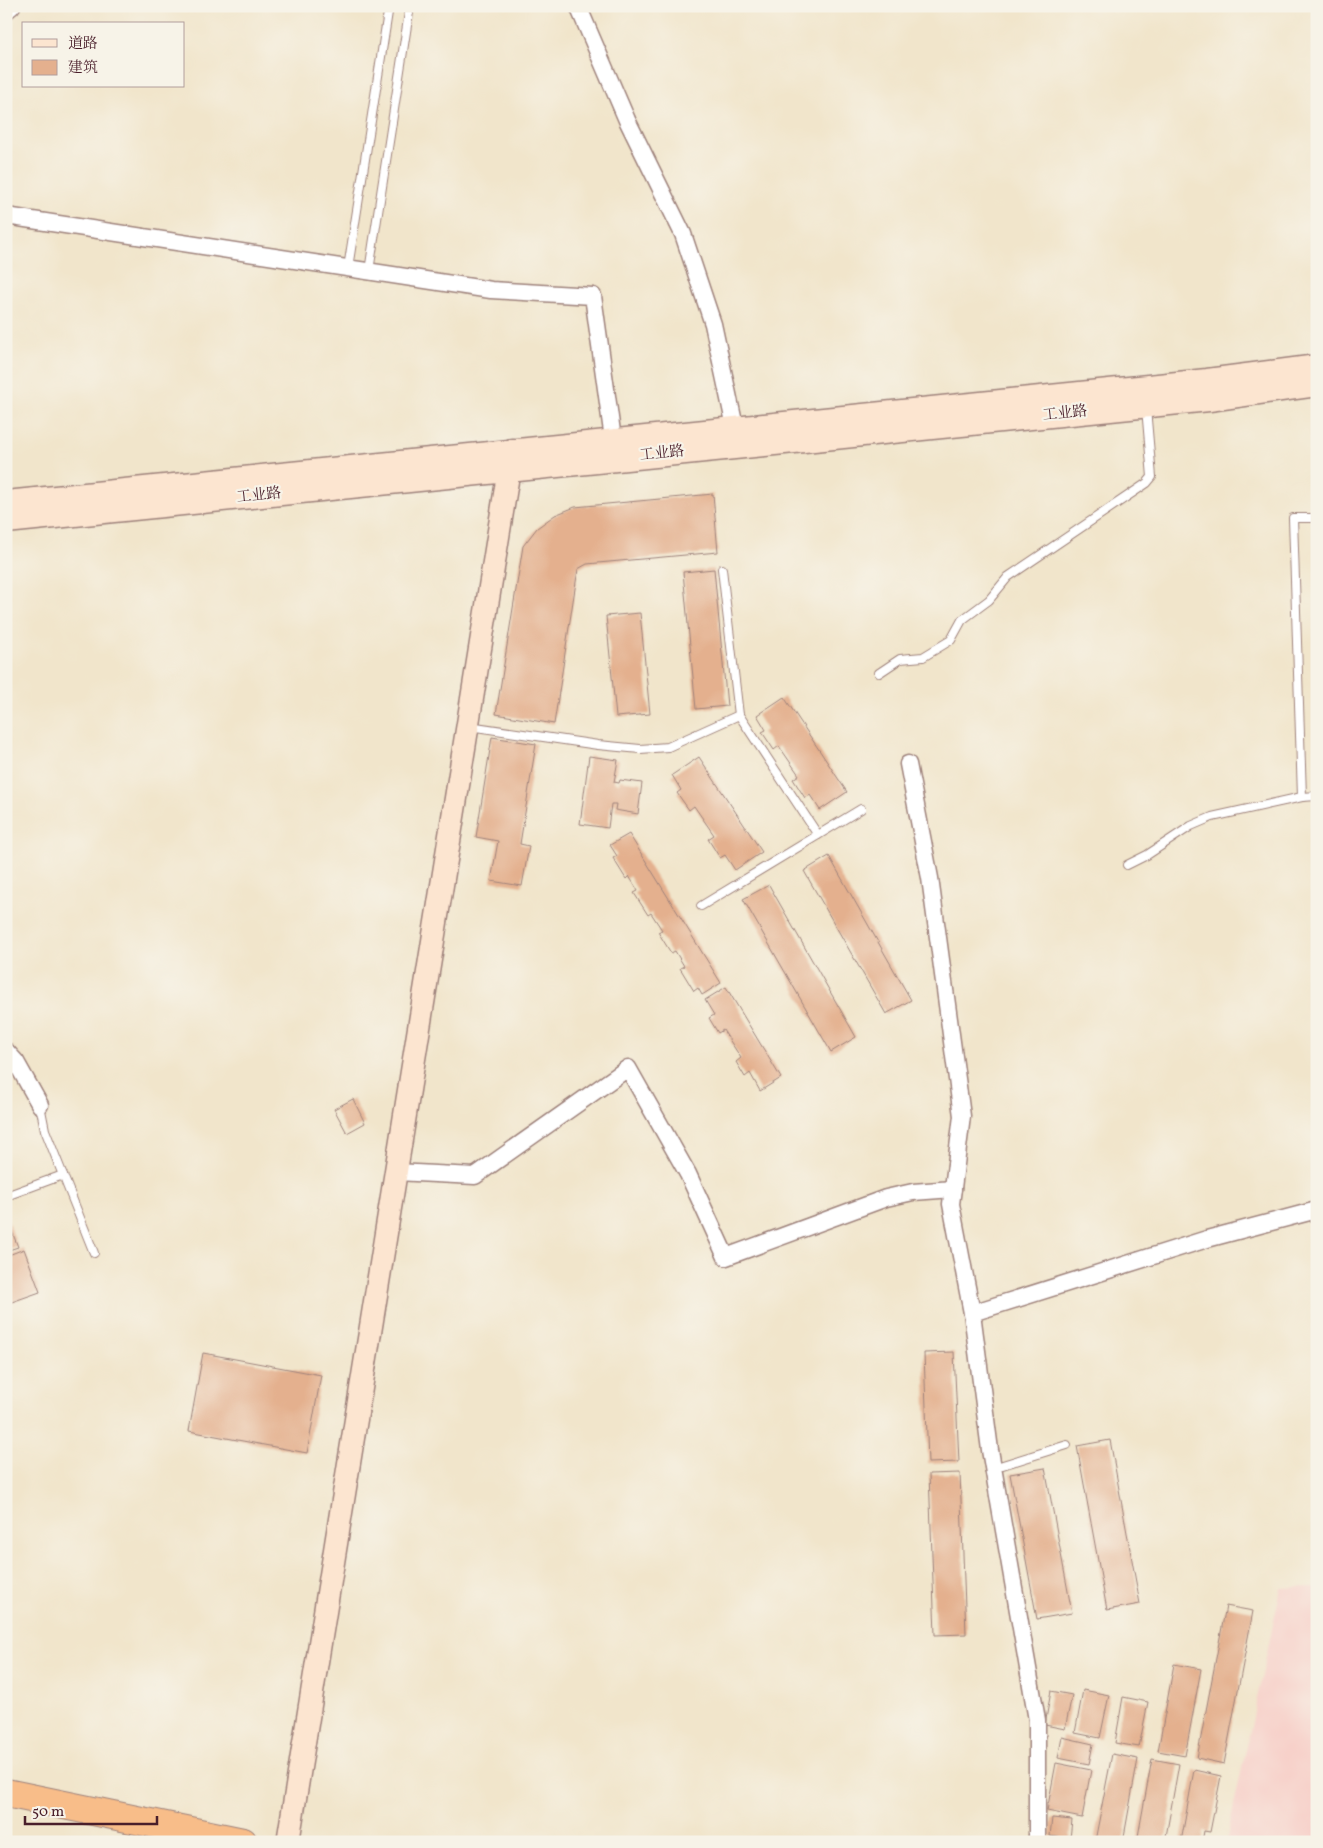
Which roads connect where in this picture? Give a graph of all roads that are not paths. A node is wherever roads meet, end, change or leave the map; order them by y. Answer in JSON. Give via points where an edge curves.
{"nodes":[{"id":1,"x":12,"y":6,"type":"edge"},
{"id":2,"x":389,"y":6,"type":"edge"},
{"id":3,"x":410,"y":6,"type":"edge"},
{"id":4,"x":578,"y":6,"type":"edge"},
{"id":5,"x":6,"y":11,"type":"edge"},
{"id":6,"x":6,"y":216,"type":"edge"},
{"id":7,"x":348,"y":268,"type":"junction"},
{"id":8,"x":369,"y":271,"type":"junction"},
{"id":9,"x":1317,"y":366,"type":"edge"},
{"id":10,"x":1317,"y":385,"type":"edge"},
{"id":11,"x":1146,"y":406,"type":"junction"},
{"id":12,"x":735,"y":427,"type":"junction"},
{"id":13,"x":613,"y":440,"type":"junction"},
{"id":14,"x":510,"y":460,"type":"junction"},
{"id":15,"x":6,"y":502,"type":"edge"},
{"id":16,"x":1317,"y":518,"type":"edge"},
{"id":17,"x":6,"y":522,"type":"edge"},
{"id":18,"x":722,"y":568,"type":"dead end"},
{"id":19,"x":879,"y":673,"type":"dead end"},
{"id":20,"x":739,"y":715,"type":"junction"},
{"id":21,"x":468,"y":726,"type":"junction"},
{"id":22,"x":908,"y":764,"type":"dead end"},
{"id":23,"x":1317,"y":796,"type":"edge"},
{"id":24,"x":1302,"y":797,"type":"junction"},
{"id":25,"x":861,"y":809,"type":"dead end"},
{"id":26,"x":818,"y":835,"type":"junction"},
{"id":27,"x":1127,"y":865,"type":"dead end"},
{"id":28,"x":701,"y":906,"type":"dead end"},
{"id":29,"x":6,"y":1050,"type":"edge"},
{"id":30,"x":40,"y":1105,"type":"joint"},
{"id":31,"x":396,"y":1172,"type":"junction"},
{"id":32,"x":63,"y":1175,"type":"junction"},
{"id":33,"x":952,"y":1189,"type":"junction"},
{"id":34,"x":6,"y":1196,"type":"edge"},
{"id":35,"x":1317,"y":1210,"type":"edge"},
{"id":36,"x":94,"y":1253,"type":"dead end"},
{"id":37,"x":972,"y":1313,"type":"junction"},
{"id":38,"x":1067,"y":1444,"type":"dead end"},
{"id":39,"x":994,"y":1468,"type":"junction"},
{"id":40,"x":6,"y":1793,"type":"edge"},
{"id":41,"x":6,"y":1812,"type":"edge"},
{"id":42,"x":151,"y":1842,"type":"edge"},
{"id":43,"x":243,"y":1842,"type":"edge"},
{"id":44,"x":288,"y":1842,"type":"edge"},
{"id":45,"x":1037,"y":1842,"type":"edge"}],
"edges":[{"from":1,"to":5,"type":"street"},
{"from":2,"to":7,"type":"lane"},
{"from":3,"to":8,"type":"lane"},
{"from":4,"to":12,"type":"street","via":[[627,120],[690,252],[722,357]]},
{"from":6,"to":7,"type":"street"},
{"from":7,"to":8,"type":"street"},
{"from":8,"to":13,"type":"street","via":[[491,290],[593,296]]},
{"from":9,"to":12,"type":"main road","name":"工业路"},
{"from":10,"to":11,"type":"main road","name":"工业路"},
{"from":11,"to":14,"type":"main road","name":"工业路"},
{"from":11,"to":19,"type":"lane","via":[[1152,477],[1147,483],[1008,577],[989,600],[962,620],[951,640],[930,654],[900,659]]},
{"from":12,"to":13,"type":"main road","name":"工业路"},
{"from":13,"to":14,"type":"main road","name":"工业路"},
{"from":14,"to":15,"type":"main road","name":"工业路"},
{"from":14,"to":17,"type":"main road","name":"工业路"},
{"from":14,"to":21,"type":"main road"},
{"from":16,"to":24,"type":"lane","via":[[1293,518]]},
{"from":18,"to":20,"type":"lane"},
{"from":20,"to":21,"type":"lane","via":[[668,747],[640,749]]},
{"from":20,"to":26,"type":"lane"},
{"from":21,"to":31,"type":"main road"},
{"from":22,"to":33,"type":"street","via":[[930,878],[962,1116]]},
{"from":23,"to":24,"type":"lane"},
{"from":24,"to":27,"type":"lane","via":[[1212,817]]},
{"from":25,"to":26,"type":"lane"},
{"from":26,"to":28,"type":"lane"},
{"from":29,"to":30,"type":"street"},
{"from":30,"to":32,"type":"lane","via":[[45,1130]]},
{"from":31,"to":33,"type":"street","via":[[475,1176],[628,1068],[688,1174],[726,1257],[886,1198]]},
{"from":31,"to":44,"type":"main road"},
{"from":32,"to":34,"type":"lane"},
{"from":32,"to":36,"type":"lane"},
{"from":33,"to":37,"type":"street","via":[[951,1204]]},
{"from":35,"to":37,"type":"street","via":[[1198,1242]]},
{"from":37,"to":39,"type":"street"},
{"from":38,"to":39,"type":"lane"},
{"from":39,"to":45,"type":"street","via":[[1038,1720]]},
{"from":40,"to":43,"type":"highway"},
{"from":41,"to":42,"type":"highway"}]}
